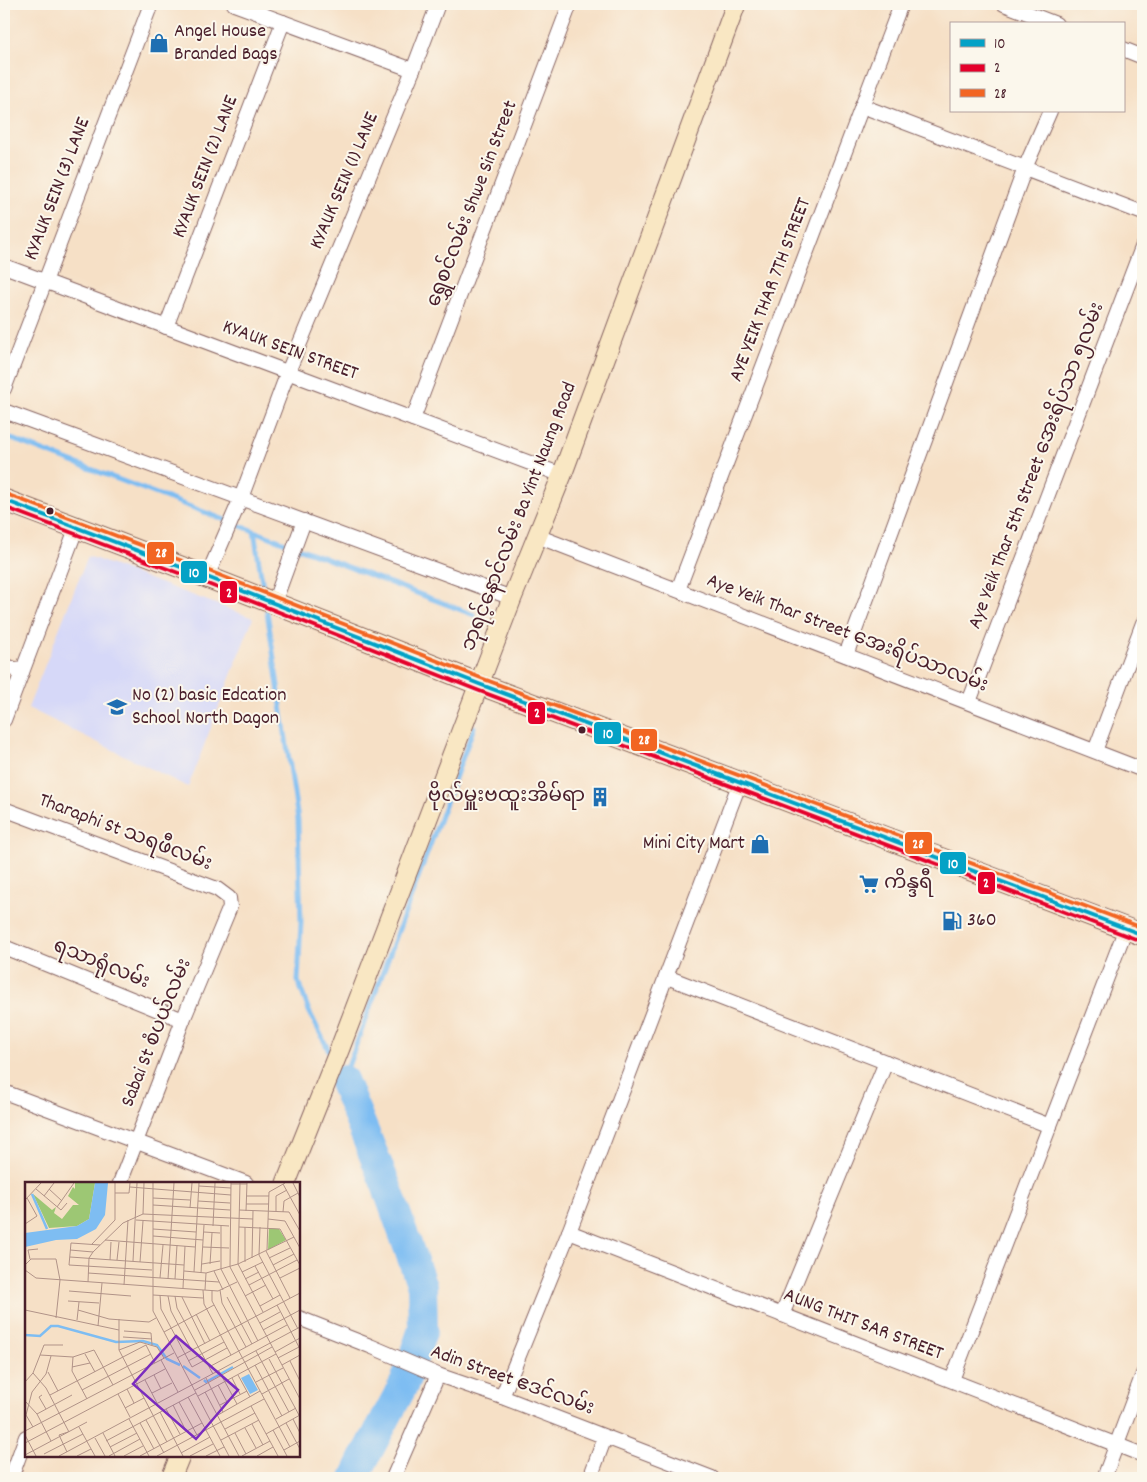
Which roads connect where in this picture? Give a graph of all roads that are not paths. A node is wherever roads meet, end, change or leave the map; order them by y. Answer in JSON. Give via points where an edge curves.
{"nodes":[{"id":1,"x":150,"y":4,"type":"edge"},
{"id":2,"x":234,"y":4,"type":"edge"},
{"id":3,"x":438,"y":4,"type":"edge"},
{"id":4,"x":570,"y":4,"type":"edge"},
{"id":5,"x":736,"y":4,"type":"edge"},
{"id":6,"x":901,"y":4,"type":"edge"},
{"id":7,"x":1004,"y":4,"type":"edge"},
{"id":8,"x":282,"y":22,"type":"junction"},
{"id":9,"x":1051,"y":22,"type":"edge"},
{"id":10,"x":1124,"y":49,"type":"edge"},
{"id":11,"x":1143,"y":57,"type":"edge"},
{"id":12,"x":413,"y":70,"type":"junction"},
{"id":13,"x":862,"y":106,"type":"junction"},
{"id":14,"x":1050,"y":112,"type":"edge"},
{"id":15,"x":1025,"y":168,"type":"junction"},
{"id":16,"x":1143,"y":213,"type":"edge"},
{"id":17,"x":1143,"y":245,"type":"edge"},
{"id":18,"x":4,"y":266,"type":"edge"},
{"id":19,"x":45,"y":281,"type":"junction"},
{"id":20,"x":166,"y":327,"type":"junction"},
{"id":21,"x":288,"y":372,"type":"junction"},
{"id":22,"x":4,"y":389,"type":"edge"},
{"id":23,"x":4,"y":411,"type":"edge"},
{"id":24,"x":413,"y":419,"type":"junction"},
{"id":25,"x":562,"y":475,"type":"junction"},
{"id":26,"x":241,"y":498,"type":"junction"},
{"id":27,"x":4,"y":500,"type":"edge"},
{"id":28,"x":302,"y":527,"type":"junction"},
{"id":29,"x":76,"y":528,"type":"junction"},
{"id":30,"x":537,"y":536,"type":"junction"},
{"id":31,"x":207,"y":576,"type":"junction"},
{"id":32,"x":678,"y":590,"type":"junction"},
{"id":33,"x":512,"y":598,"type":"junction"},
{"id":34,"x":274,"y":603,"type":"junction"},
{"id":35,"x":1143,"y":623,"type":"edge"},
{"id":36,"x":846,"y":655,"type":"junction"},
{"id":37,"x":4,"y":665,"type":"edge"},
{"id":38,"x":22,"y":672,"type":"junction"},
{"id":39,"x":479,"y":684,"type":"junction"},
{"id":40,"x":969,"y":702,"type":"junction"},
{"id":41,"x":4,"y":720,"type":"edge"},
{"id":42,"x":1095,"y":751,"type":"junction"},
{"id":43,"x":1143,"y":770,"type":"edge"},
{"id":44,"x":740,"y":782,"type":"junction"},
{"id":45,"x":4,"y":809,"type":"edge"},
{"id":46,"x":229,"y":898,"type":"joint"},
{"id":47,"x":1134,"y":931,"type":"edge"},
{"id":48,"x":4,"y":948,"type":"edge"},
{"id":49,"x":667,"y":976,"type":"junction"},
{"id":50,"x":183,"y":1020,"type":"junction"},
{"id":51,"x":886,"y":1062,"type":"junction"},
{"id":52,"x":4,"y":1094,"type":"edge"},
{"id":53,"x":1050,"y":1126,"type":"junction"},
{"id":54,"x":136,"y":1142,"type":"junction"},
{"id":55,"x":120,"y":1182,"type":"edge"},
{"id":56,"x":243,"y":1182,"type":"edge"},
{"id":57,"x":286,"y":1182,"type":"edge"},
{"id":58,"x":569,"y":1232,"type":"junction"},
{"id":59,"x":782,"y":1315,"type":"junction"},
{"id":60,"x":300,"y":1318,"type":"edge"},
{"id":61,"x":1143,"y":1374,"type":"edge"},
{"id":62,"x":438,"y":1376,"type":"junction"},
{"id":63,"x":952,"y":1380,"type":"junction"},
{"id":64,"x":502,"y":1397,"type":"junction"},
{"id":65,"x":606,"y":1437,"type":"junction"},
{"id":66,"x":25,"y":1440,"type":"edge"},
{"id":67,"x":1118,"y":1445,"type":"junction"},
{"id":68,"x":1143,"y":1455,"type":"edge"},
{"id":69,"x":180,"y":1457,"type":"edge"},
{"id":70,"x":11,"y":1478,"type":"edge"},
{"id":71,"x":171,"y":1478,"type":"edge"},
{"id":72,"x":393,"y":1478,"type":"edge"},
{"id":73,"x":590,"y":1478,"type":"edge"},
{"id":74,"x":712,"y":1478,"type":"edge"},
{"id":75,"x":1104,"y":1478,"type":"edge"}],
"edges":[{"from":1,"to":19,"type":"street","name":"KYAUK SEIN (3) LANE"},
{"from":2,"to":8,"type":"street"},
{"from":3,"to":12,"type":"street","name":"KYAUK SEIN (1) LANE"},
{"from":4,"to":24,"type":"street","name":"ရွှေစင်လမ်း Shwe Sin Street"},
{"from":5,"to":25,"type":"main road","name":"ဘုရင့်နောင်လမ်း Ba Yint Naung Road"},
{"from":6,"to":13,"type":"street","name":"AYE YEIK THAR 7TH STREET"},
{"from":7,"to":9,"type":"street"},
{"from":8,"to":12,"type":"street"},
{"from":8,"to":20,"type":"street","name":"KYAUK SEIN (2) LANE"},
{"from":10,"to":11,"type":"street"},
{"from":12,"to":21,"type":"street","name":"KYAUK SEIN (1) LANE"},
{"from":13,"to":15,"type":"street"},
{"from":13,"to":32,"type":"street","name":"AYE YEIK THAR 7TH STREET"},
{"from":14,"to":15,"type":"street"},
{"from":15,"to":16,"type":"street"},
{"from":15,"to":36,"type":"street"},
{"from":17,"to":40,"type":"street","name":"Aye Yeik Thar 5th Street အေးရိပ်သာ ၅လမ်း"},
{"from":18,"to":19,"type":"street","name":"KYAUK SEIN STREET"},
{"from":19,"to":20,"type":"street","name":"KYAUK SEIN STREET"},
{"from":19,"to":22,"type":"street","name":"KYAUK SEIN (3) LANE"},
{"from":20,"to":21,"type":"street","name":"KYAUK SEIN STREET"},
{"from":21,"to":24,"type":"street","name":"KYAUK SEIN STREET"},
{"from":21,"to":26,"type":"street","name":"KYAUK SEIN (1) LANE"},
{"from":23,"to":26,"type":"street"},
{"from":24,"to":25,"type":"street","name":"KYAUK SEIN STREET"},
{"from":25,"to":30,"type":"main road","name":"ဘုရင့်နောင်လမ်း Ba Yint Naung Road"},
{"from":26,"to":28,"type":"street"},
{"from":26,"to":31,"type":"street","name":"KYAUK SEIN (1) LANE"},
{"from":27,"to":29,"type":"main road"},
{"from":28,"to":33,"type":"street"},
{"from":28,"to":34,"type":"street"},
{"from":29,"to":31,"type":"main road"},
{"from":29,"to":38,"type":"street"},
{"from":30,"to":32,"type":"street","name":"Aye Yeik Thar Street အေးရိပ်သာလမ်း"},
{"from":30,"to":33,"type":"main road","name":"ဘုရင့်နောင်လမ်း Ba Yint Naung Road"},
{"from":31,"to":34,"type":"main road"},
{"from":32,"to":36,"type":"street","name":"Aye Yeik Thar Street အေးရိပ်သာလမ်း"},
{"from":33,"to":39,"type":"main road","name":"ဘုရင့်နောင်လမ်း Ba Yint Naung Road"},
{"from":34,"to":39,"type":"main road"},
{"from":35,"to":42,"type":"street"},
{"from":36,"to":40,"type":"street","name":"Aye Yeik Thar Street အေးရိပ်သာလမ်း"},
{"from":37,"to":38,"type":"street"},
{"from":38,"to":41,"type":"street"},
{"from":39,"to":44,"type":"main road"},
{"from":39,"to":57,"type":"main road","name":"ဘုရင့်နောင်လမ်း Ba Yint Naung Road"},
{"from":40,"to":42,"type":"street","name":"Aye Yeik Thar Street အေးရိပ်သာလမ်း"},
{"from":42,"to":43,"type":"street","name":"Aye Yeik Thar Street အေးရိပ်သာလမ်း"},
{"from":44,"to":47,"type":"main road"},
{"from":44,"to":49,"type":"street"},
{"from":45,"to":46,"type":"street","name":"Tharaphi St သရဖီလမ်း","via":[[217,889]]},
{"from":46,"to":50,"type":"street","name":"Sabai St စံပယ်လမ်း","via":[[230,907]]},
{"from":47,"to":53,"type":"street"},
{"from":48,"to":50,"type":"street","name":"ရသာရုံလမ်း"},
{"from":49,"to":51,"type":"street"},
{"from":49,"to":58,"type":"street"},
{"from":50,"to":54,"type":"street","name":"Sabai St စံပယ်လမ်း"},
{"from":51,"to":53,"type":"street"},
{"from":51,"to":59,"type":"street"},
{"from":52,"to":54,"type":"street"},
{"from":53,"to":63,"type":"street"},
{"from":54,"to":55,"type":"street","name":"Sabai St စံပယ်လမ်း"},
{"from":54,"to":56,"type":"street"},
{"from":58,"to":59,"type":"street","name":"AUNG THIT SAR STREET"},
{"from":58,"to":64,"type":"street"},
{"from":59,"to":63,"type":"street","name":"AUNG THIT SAR STREET"},
{"from":60,"to":62,"type":"street","name":"Adin Street ဧဒင်လမ်း"},
{"from":61,"to":67,"type":"street"},
{"from":62,"to":64,"type":"street","name":"Adin Street ဧဒင်လမ်း"},
{"from":62,"to":72,"type":"street"},
{"from":63,"to":67,"type":"street","name":"AUNG THIT SAR STREET"},
{"from":64,"to":65,"type":"street","name":"Adin Street ဧဒင်လမ်း"},
{"from":65,"to":73,"type":"street"},
{"from":65,"to":74,"type":"street","name":"Adin Street ဧဒင်လမ်း"},
{"from":66,"to":70,"type":"street"},
{"from":67,"to":68,"type":"street","name":"AUNG THIT SAR STREET"},
{"from":67,"to":75,"type":"street"},
{"from":69,"to":71,"type":"main road"}]}
